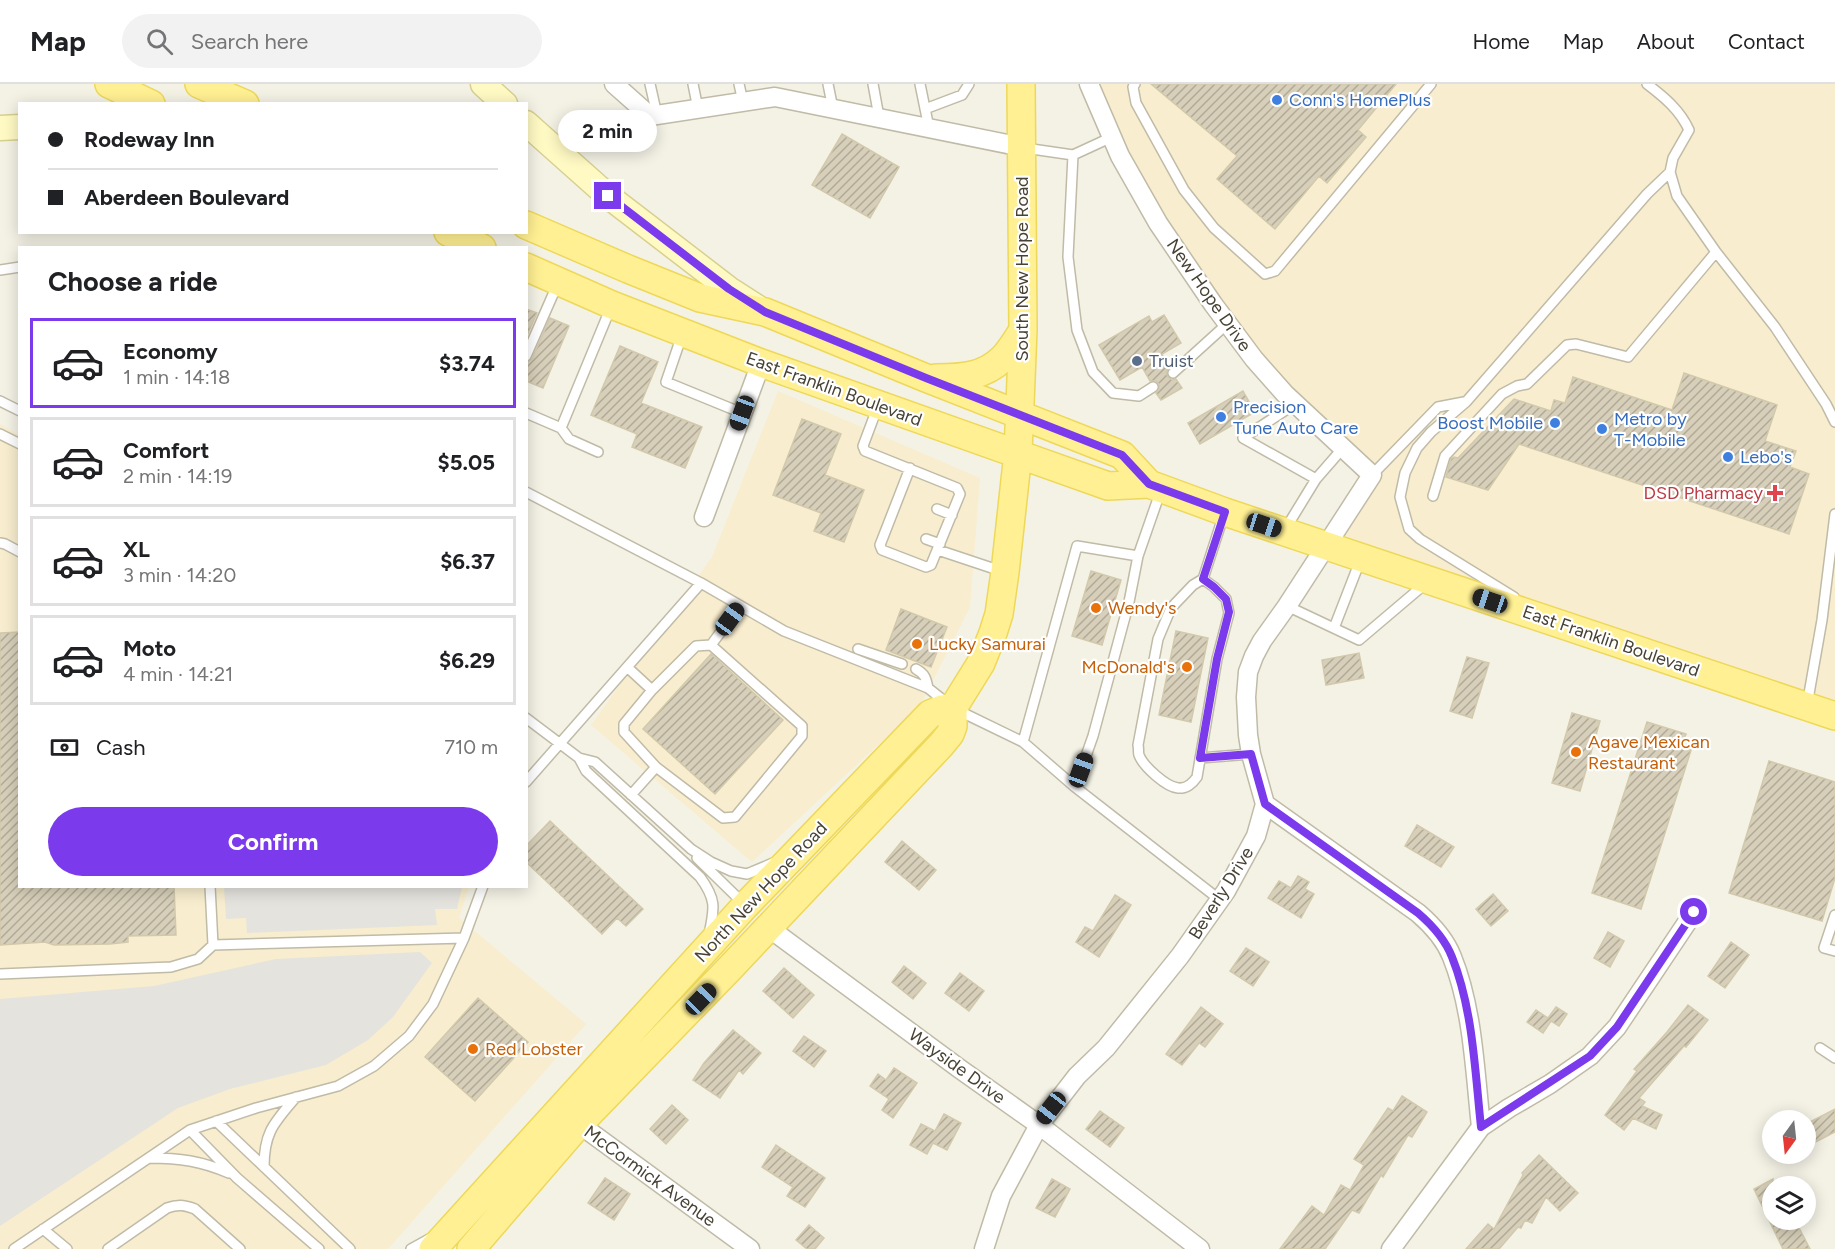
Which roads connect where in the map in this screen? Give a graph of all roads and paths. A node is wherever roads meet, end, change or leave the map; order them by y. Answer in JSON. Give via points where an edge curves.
{"nodes":[{"id":1,"x":109,"y":84,"type":"edge"},
{"id":2,"x":199,"y":84,"type":"edge"},
{"id":3,"x":483,"y":84,"type":"edge"},
{"id":4,"x":614,"y":84,"type":"edge"},
{"id":5,"x":650,"y":84,"type":"edge"},
{"id":6,"x":693,"y":84,"type":"edge"},
{"id":7,"x":828,"y":84,"type":"edge"},
{"id":8,"x":873,"y":84,"type":"edge"},
{"id":9,"x":920,"y":84,"type":"edge"},
{"id":10,"x":969,"y":84,"type":"edge"},
{"id":11,"x":1021,"y":84,"type":"edge"},
{"id":12,"x":1089,"y":84,"type":"edge"},
{"id":13,"x":1135,"y":84,"type":"edge"},
{"id":14,"x":1431,"y":84,"type":"edge"},
{"id":15,"x":1647,"y":84,"type":"edge"},
{"id":16,"x":741,"y":93,"type":"edge"},
{"id":17,"x":147,"y":102,"type":"edge"},
{"id":18,"x":240,"y":102,"type":"edge"},
{"id":19,"x":503,"y":102,"type":"edge"},
{"id":20,"x":925,"y":108,"type":"junction"},
{"id":21,"x":698,"y":109,"type":"junction"},
{"id":22,"x":833,"y":109,"type":"junction"},
{"id":23,"x":657,"y":115,"type":"junction"},
{"id":24,"x":879,"y":117,"type":"junction"},
{"id":25,"x":528,"y":125,"type":"edge"},
{"id":26,"x":18,"y":127,"type":"edge"},
{"id":27,"x":0,"y":128,"type":"edge"},
{"id":28,"x":929,"y":128,"type":"junction"},
{"id":29,"x":1112,"y":137,"type":"junction"},
{"id":30,"x":1022,"y":147,"type":"junction"},
{"id":31,"x":1073,"y":155,"type":"junction"},
{"id":32,"x":1670,"y":172,"type":"junction"},
{"id":33,"x":528,"y":226,"type":"edge"},
{"id":34,"x":451,"y":234,"type":"edge"},
{"id":35,"x":478,"y":246,"type":"edge"},
{"id":36,"x":1716,"y":252,"type":"junction"},
{"id":37,"x":18,"y":267,"type":"edge"},
{"id":38,"x":528,"y":268,"type":"edge"},
{"id":39,"x":0,"y":270,"type":"edge"},
{"id":40,"x":558,"y":281,"type":"junction"},
{"id":41,"x":612,"y":305,"type":"junction"},
{"id":42,"x":765,"y":312,"type":"junction"},
{"id":43,"x":1227,"y":324,"type":"junction"},
{"id":44,"x":1023,"y":330,"type":"junction"},
{"id":45,"x":683,"y":333,"type":"junction"},
{"id":46,"x":528,"y":351,"type":"edge"},
{"id":47,"x":761,"y":363,"type":"junction"},
{"id":48,"x":1173,"y":372,"type":"dead end"},
{"id":49,"x":926,"y":378,"type":"junction"},
{"id":50,"x":1153,"y":387,"type":"dead end"},
{"id":51,"x":0,"y":401,"type":"edge"},
{"id":52,"x":1466,"y":402,"type":"junction"},
{"id":53,"x":1831,"y":403,"type":"edge"},
{"id":54,"x":1295,"y":404,"type":"junction"},
{"id":55,"x":879,"y":405,"type":"junction"},
{"id":56,"x":18,"y":410,"type":"edge"},
{"id":57,"x":742,"y":413,"type":"junction"},
{"id":58,"x":528,"y":414,"type":"edge"},
{"id":59,"x":1020,"y":415,"type":"junction"},
{"id":60,"x":1835,"y":422,"type":"edge"},
{"id":61,"x":561,"y":428,"type":"junction"},
{"id":62,"x":0,"y":434,"type":"edge"},
{"id":63,"x":18,"y":443,"type":"edge"},
{"id":64,"x":1343,"y":448,"type":"junction"},
{"id":65,"x":598,"y":452,"type":"dead end"},
{"id":66,"x":1018,"y":453,"type":"junction"},
{"id":67,"x":910,"y":468,"type":"junction"},
{"id":68,"x":1372,"y":475,"type":"junction"},
{"id":69,"x":1316,"y":479,"type":"junction"},
{"id":70,"x":1155,"y":486,"type":"junction"},
{"id":71,"x":528,"y":493,"type":"edge"},
{"id":72,"x":899,"y":494,"type":"junction"},
{"id":73,"x":1433,"y":496,"type":"dead end"},
{"id":74,"x":910,"y":498,"type":"dead end"},
{"id":75,"x":937,"y":509,"type":"dead end"},
{"id":76,"x":1225,"y":512,"type":"junction"},
{"id":77,"x":1835,"y":514,"type":"edge"},
{"id":78,"x":952,"y":515,"type":"junction"},
{"id":79,"x":704,"y":517,"type":"dead end"},
{"id":80,"x":888,"y":524,"type":"junction"},
{"id":81,"x":898,"y":528,"type":"dead end"},
{"id":82,"x":1284,"y":531,"type":"junction"},
{"id":83,"x":926,"y":539,"type":"dead end"},
{"id":84,"x":0,"y":543,"type":"edge"},
{"id":85,"x":1325,"y":545,"type":"junction"},
{"id":86,"x":939,"y":547,"type":"junction"},
{"id":87,"x":18,"y":551,"type":"edge"},
{"id":88,"x":1138,"y":556,"type":"junction"},
{"id":89,"x":1362,"y":558,"type":"junction"},
{"id":90,"x":1005,"y":572,"type":"junction"},
{"id":91,"x":1831,"y":578,"type":"edge"},
{"id":92,"x":1203,"y":579,"type":"junction"},
{"id":93,"x":1429,"y":580,"type":"junction"},
{"id":94,"x":700,"y":583,"type":"junction"},
{"id":95,"x":740,"y":606,"type":"junction"},
{"id":96,"x":1287,"y":606,"type":"junction"},
{"id":97,"x":1554,"y":622,"type":"junction"},
{"id":98,"x":1334,"y":628,"type":"junction"},
{"id":99,"x":711,"y":645,"type":"junction"},
{"id":100,"x":858,"y":649,"type":"dead end"},
{"id":101,"x":902,"y":664,"type":"dead end"},
{"id":102,"x":627,"y":667,"type":"junction"},
{"id":103,"x":916,"y":669,"type":"dead end"},
{"id":104,"x":928,"y":688,"type":"junction"},
{"id":105,"x":652,"y":690,"type":"junction"},
{"id":106,"x":953,"y":708,"type":"junction"},
{"id":107,"x":1827,"y":711,"type":"edge"},
{"id":108,"x":528,"y":719,"type":"edge"},
{"id":109,"x":1023,"y":742,"type":"junction"},
{"id":110,"x":560,"y":743,"type":"junction"},
{"id":111,"x":1251,"y":754,"type":"junction"},
{"id":112,"x":579,"y":758,"type":"junction"},
{"id":113,"x":1200,"y":758,"type":"junction"},
{"id":114,"x":656,"y":767,"type":"junction"},
{"id":115,"x":528,"y":780,"type":"edge"},
{"id":116,"x":1075,"y":787,"type":"junction"},
{"id":117,"x":631,"y":795,"type":"junction"},
{"id":118,"x":1265,"y":804,"type":"junction"},
{"id":119,"x":691,"y":849,"type":"junction"},
{"id":120,"x":786,"y":864,"type":"junction"},
{"id":121,"x":210,"y":888,"type":"edge"},
{"id":122,"x":482,"y":888,"type":"edge"},
{"id":123,"x":1220,"y":900,"type":"junction"},
{"id":124,"x":745,"y":906,"type":"junction"},
{"id":125,"x":1694,"y":912,"type":"dead end"},
{"id":126,"x":1835,"y":915,"type":"edge"},
{"id":127,"x":769,"y":928,"type":"junction"},
{"id":128,"x":464,"y":938,"type":"junction"},
{"id":129,"x":213,"y":945,"type":"junction"},
{"id":130,"x":705,"y":951,"type":"junction"},
{"id":131,"x":1835,"y":951,"type":"edge"},
{"id":132,"x":731,"y":967,"type":"junction"},
{"id":133,"x":0,"y":974,"type":"edge"},
{"id":134,"x":1820,"y":1048,"type":"dead end"},
{"id":135,"x":1835,"y":1058,"type":"edge"},
{"id":136,"x":296,"y":1097,"type":"junction"},
{"id":137,"x":216,"y":1121,"type":"junction"},
{"id":138,"x":579,"y":1124,"type":"junction"},
{"id":139,"x":1038,"y":1125,"type":"junction"},
{"id":140,"x":1481,"y":1127,"type":"junction"},
{"id":141,"x":190,"y":1130,"type":"junction"},
{"id":142,"x":149,"y":1158,"type":"junction"},
{"id":143,"x":264,"y":1167,"type":"junction"},
{"id":144,"x":237,"y":1178,"type":"junction"},
{"id":145,"x":454,"y":1226,"type":"junction"},
{"id":146,"x":43,"y":1229,"type":"junction"},
{"id":147,"x":346,"y":1246,"type":"edge"},
{"id":148,"x":14,"y":1249,"type":"edge"},
{"id":149,"x":67,"y":1249,"type":"edge"},
{"id":150,"x":108,"y":1249,"type":"edge"},
{"id":151,"x":240,"y":1249,"type":"edge"},
{"id":152,"x":319,"y":1249,"type":"edge"},
{"id":153,"x":358,"y":1249,"type":"edge"},
{"id":154,"x":411,"y":1249,"type":"edge"},
{"id":155,"x":433,"y":1249,"type":"edge"},
{"id":156,"x":471,"y":1249,"type":"edge"},
{"id":157,"x":750,"y":1249,"type":"edge"},
{"id":158,"x":984,"y":1249,"type":"edge"},
{"id":159,"x":1200,"y":1249,"type":"edge"},
{"id":160,"x":1391,"y":1249,"type":"edge"}],
"edges":[{"from":1,"to":17,"type":"main road"},
{"from":2,"to":18,"type":"main road"},
{"from":3,"to":19,"type":"main road"},
{"from":4,"to":23,"type":"street","via":[[650,116]]},
{"from":5,"to":23,"type":"lane"},
{"from":6,"to":21,"type":"lane"},
{"from":7,"to":22,"type":"lane"},
{"from":8,"to":24,"type":"lane"},
{"from":9,"to":20,"type":"lane"},
{"from":10,"to":20,"type":"lane","via":[[962,95]]},
{"from":11,"to":30,"type":"main road","name":"South New Hope Road"},
{"from":12,"to":29,"type":"street","name":"New Hope Drive"},
{"from":13,"to":14,"type":"lane","via":[[1136,103],[1184,190],[1214,228],[1265,274],[1275,272]]},
{"from":15,"to":32,"type":"lane","via":[[1684,117],[1689,130],[1673,158]]},
{"from":16,"to":21,"type":"street"},
{"from":16,"to":22,"type":"street","via":[[785,95]]},
{"from":20,"to":28,"type":"lane"},
{"from":21,"to":23,"type":"street"},
{"from":22,"to":24,"type":"street"},
{"from":24,"to":28,"type":"street"},
{"from":25,"to":42,"type":"main road","via":[[608,196]]},
{"from":26,"to":27,"type":"main road"},
{"from":28,"to":30,"type":"street"},
{"from":29,"to":31,"type":"lane"},
{"from":29,"to":43,"type":"street","name":"New Hope Drive","via":[[1158,223]]},
{"from":30,"to":31,"type":"lane"},
{"from":30,"to":44,"type":"main road","name":"South New Hope Road"},
{"from":31,"to":50,"type":"lane","via":[[1068,257],[1077,330],[1092,372],[1113,393],[1139,396]]},
{"from":32,"to":36,"type":"lane","via":[[1677,196]]},
{"from":32,"to":52,"type":"lane"},
{"from":33,"to":42,"type":"main road","name":"East Franklin Boulevard","via":[[700,298]]},
{"from":34,"to":35,"type":"main road"},
{"from":36,"to":53,"type":"lane"},
{"from":36,"to":73,"type":"lane","via":[[1628,357],[1567,345],[1527,384],[1502,394],[1445,456]]},
{"from":37,"to":39,"type":"lane"},
{"from":38,"to":40,"type":"main road","name":"East Franklin Boulevard"},
{"from":40,"to":41,"type":"main road","name":"East Franklin Boulevard"},
{"from":40,"to":46,"type":"lane"},
{"from":41,"to":45,"type":"main road","name":"East Franklin Boulevard"},
{"from":41,"to":61,"type":"lane"},
{"from":42,"to":49,"type":"main road","name":"East Franklin Boulevard"},
{"from":43,"to":48,"type":"lane"},
{"from":43,"to":54,"type":"street","name":"New Hope Drive"},
{"from":44,"to":49,"type":"main road","via":[[1004,357],[990,368],[956,378]]},
{"from":44,"to":59,"type":"main road","name":"South New Hope Road"},
{"from":45,"to":47,"type":"main road","name":"East Franklin Boulevard"},
{"from":45,"to":57,"type":"lane","via":[[666,382]]},
{"from":47,"to":55,"type":"main road","name":"East Franklin Boulevard"},
{"from":47,"to":57,"type":"street"},
{"from":49,"to":59,"type":"main road","name":"East Franklin Boulevard"},
{"from":51,"to":56,"type":"lane"},
{"from":52,"to":68,"type":"lane","via":[[1438,407]]},
{"from":52,"to":97,"type":"lane","via":[[1417,448],[1405,473],[1400,497],[1409,529]]},
{"from":53,"to":60,"type":"lane"},
{"from":54,"to":64,"type":"street","name":"New Hope Drive"},
{"from":54,"to":69,"type":"lane","via":[[1243,438]]},
{"from":55,"to":66,"type":"main road","name":"East Franklin Boulevard"},
{"from":55,"to":67,"type":"lane","via":[[863,446],[866,451]]},
{"from":57,"to":79,"type":"street"},
{"from":58,"to":61,"type":"lane"},
{"from":59,"to":66,"type":"main road","name":"South New Hope Road"},
{"from":59,"to":70,"type":"main road","name":"East Franklin Boulevard","via":[[1122,455]]},
{"from":61,"to":65,"type":"lane","via":[[569,439]]},
{"from":62,"to":63,"type":"lane"},
{"from":64,"to":68,"type":"street","name":"New Hope Drive"},
{"from":64,"to":69,"type":"lane"},
{"from":66,"to":70,"type":"main road","name":"East Franklin Boulevard","via":[[1108,486]]},
{"from":66,"to":90,"type":"main road","name":"North New Hope Road"},
{"from":67,"to":72,"type":"lane"},
{"from":67,"to":78,"type":"lane","via":[[957,488],[960,494]]},
{"from":68,"to":85,"type":"street"},
{"from":69,"to":82,"type":"lane"},
{"from":70,"to":76,"type":"main road","name":"East Franklin Boulevard"},
{"from":70,"to":88,"type":"lane"},
{"from":71,"to":94,"type":"lane"},
{"from":72,"to":74,"type":"lane"},
{"from":72,"to":80,"type":"lane"},
{"from":75,"to":78,"type":"lane"},
{"from":76,"to":82,"type":"main road","name":"East Franklin Boulevard"},
{"from":76,"to":92,"type":"lane"},
{"from":77,"to":91,"type":"lane"},
{"from":78,"to":86,"type":"lane"},
{"from":80,"to":81,"type":"lane"},
{"from":80,"to":86,"type":"lane","via":[[880,545],[882,550],[926,567],[931,565]]},
{"from":82,"to":85,"type":"main road","name":"East Franklin Boulevard"},
{"from":83,"to":86,"type":"lane"},
{"from":84,"to":87,"type":"lane"},
{"from":85,"to":89,"type":"main road","name":"East Franklin Boulevard"},
{"from":85,"to":96,"type":"street"},
{"from":86,"to":90,"type":"lane"},
{"from":88,"to":109,"type":"lane","via":[[1077,546]]},
{"from":88,"to":116,"type":"lane","via":[[1093,736]]},
{"from":89,"to":93,"type":"main road","name":"East Franklin Boulevard"},
{"from":89,"to":98,"type":"lane"},
{"from":90,"to":106,"type":"main road","name":"North New Hope Road","via":[[993,633],[981,663]]},
{"from":91,"to":107,"type":"lane"},
{"from":92,"to":113,"type":"lane","via":[[1226,599],[1229,612]]},
{"from":92,"to":113,"type":"lane","via":[[1171,608],[1158,639],[1138,745],[1139,755],[1151,771],[1179,789],[1197,777]]},
{"from":93,"to":97,"type":"main road","name":"East Franklin Boulevard"},
{"from":93,"to":98,"type":"lane","via":[[1359,640]]},
{"from":94,"to":95,"type":"lane"},
{"from":94,"to":102,"type":"lane"},
{"from":95,"to":99,"type":"lane"},
{"from":95,"to":104,"type":"lane","via":[[784,631]]},
{"from":96,"to":98,"type":"lane"},
{"from":96,"to":111,"type":"street","via":[[1262,641],[1248,672]]},
{"from":97,"to":107,"type":"main road","name":"East Franklin Boulevard"},
{"from":99,"to":105,"type":"lane","via":[[696,646]]},
{"from":99,"to":114,"type":"lane","via":[[802,726],[802,736],[735,817],[723,818]]},
{"from":100,"to":101,"type":"lane"},
{"from":102,"to":105,"type":"lane"},
{"from":102,"to":110,"type":"lane"},
{"from":103,"to":104,"type":"lane","via":[[926,677]]},
{"from":104,"to":106,"type":"lane"},
{"from":105,"to":114,"type":"lane","via":[[624,724],[624,732]]},
{"from":106,"to":109,"type":"lane"},
{"from":106,"to":120,"type":"main road","name":"North New Hope Road","via":[[930,714]]},
{"from":106,"to":127,"type":"main road","name":"North New Hope Road","via":[[953,726],[941,745]]},
{"from":108,"to":110,"type":"lane"},
{"from":109,"to":116,"type":"lane"},
{"from":110,"to":112,"type":"lane"},
{"from":110,"to":115,"type":"lane"},
{"from":111,"to":113,"type":"lane"},
{"from":111,"to":118,"type":"street"},
{"from":112,"to":117,"type":"lane","via":[[594,762]]},
{"from":112,"to":130,"type":"lane","via":[[586,771],[709,889],[714,907]]},
{"from":114,"to":117,"type":"lane"},
{"from":116,"to":123,"type":"lane"},
{"from":117,"to":119,"type":"lane"},
{"from":118,"to":123,"type":"street","name":"Beverly Drive","via":[[1244,862]]},
{"from":118,"to":140,"type":"street","via":[[1418,913],[1439,933],[1452,957],[1468,1018]]},
{"from":119,"to":120,"type":"lane","via":[[739,874],[755,872],[771,863]]},
{"from":119,"to":124,"type":"lane"},
{"from":120,"to":124,"type":"main road","name":"North New Hope Road"},
{"from":121,"to":129,"type":"lane"},
{"from":122,"to":128,"type":"lane"},
{"from":123,"to":139,"type":"street","name":"Beverly Drive","via":[[1155,989]]},
{"from":124,"to":130,"type":"main road","name":"North New Hope Road"},
{"from":124,"to":132,"type":"main road","via":[[745,924],[732,949]]},
{"from":125,"to":140,"type":"street","via":[[1617,1027],[1590,1056]]},
{"from":126,"to":131,"type":"lane","via":[[1824,948]]},
{"from":127,"to":132,"type":"main road","name":"North New Hope Road"},
{"from":127,"to":139,"type":"street","name":"Wayside Drive"},
{"from":128,"to":129,"type":"lane"},
{"from":128,"to":136,"type":"lane","via":[[433,1004],[409,1036],[366,1071],[338,1086]]},
{"from":129,"to":133,"type":"lane","via":[[198,959],[171,967]]},
{"from":130,"to":145,"type":"main road","name":"North New Hope Road"},
{"from":132,"to":138,"type":"main road","name":"North New Hope Road"},
{"from":134,"to":135,"type":"lane"},
{"from":136,"to":137,"type":"lane"},
{"from":136,"to":143,"type":"lane","via":[[266,1138]]},
{"from":137,"to":141,"type":"lane"},
{"from":137,"to":143,"type":"lane"},
{"from":138,"to":156,"type":"main road","name":"North New Hope Road"},
{"from":138,"to":157,"type":"street","name":"McCormick Avenue"},
{"from":139,"to":158,"type":"street","name":"Beverly Drive","via":[[1001,1196]]},
{"from":139,"to":159,"type":"street","name":"Wayside Drive"},
{"from":140,"to":160,"type":"street"},
{"from":141,"to":142,"type":"lane"},
{"from":141,"to":144,"type":"lane"},
{"from":142,"to":144,"type":"lane","via":[[192,1160]]},
{"from":142,"to":146,"type":"lane"},
{"from":143,"to":147,"type":"lane"},
{"from":144,"to":152,"type":"lane"},
{"from":145,"to":154,"type":"lane"},
{"from":145,"to":155,"type":"main road","name":"North New Hope Road"},
{"from":146,"to":148,"type":"lane"},
{"from":146,"to":149,"type":"lane"},
{"from":147,"to":153,"type":"lane"},
{"from":150,"to":151,"type":"lane","via":[[178,1204],[195,1209]]}]}
